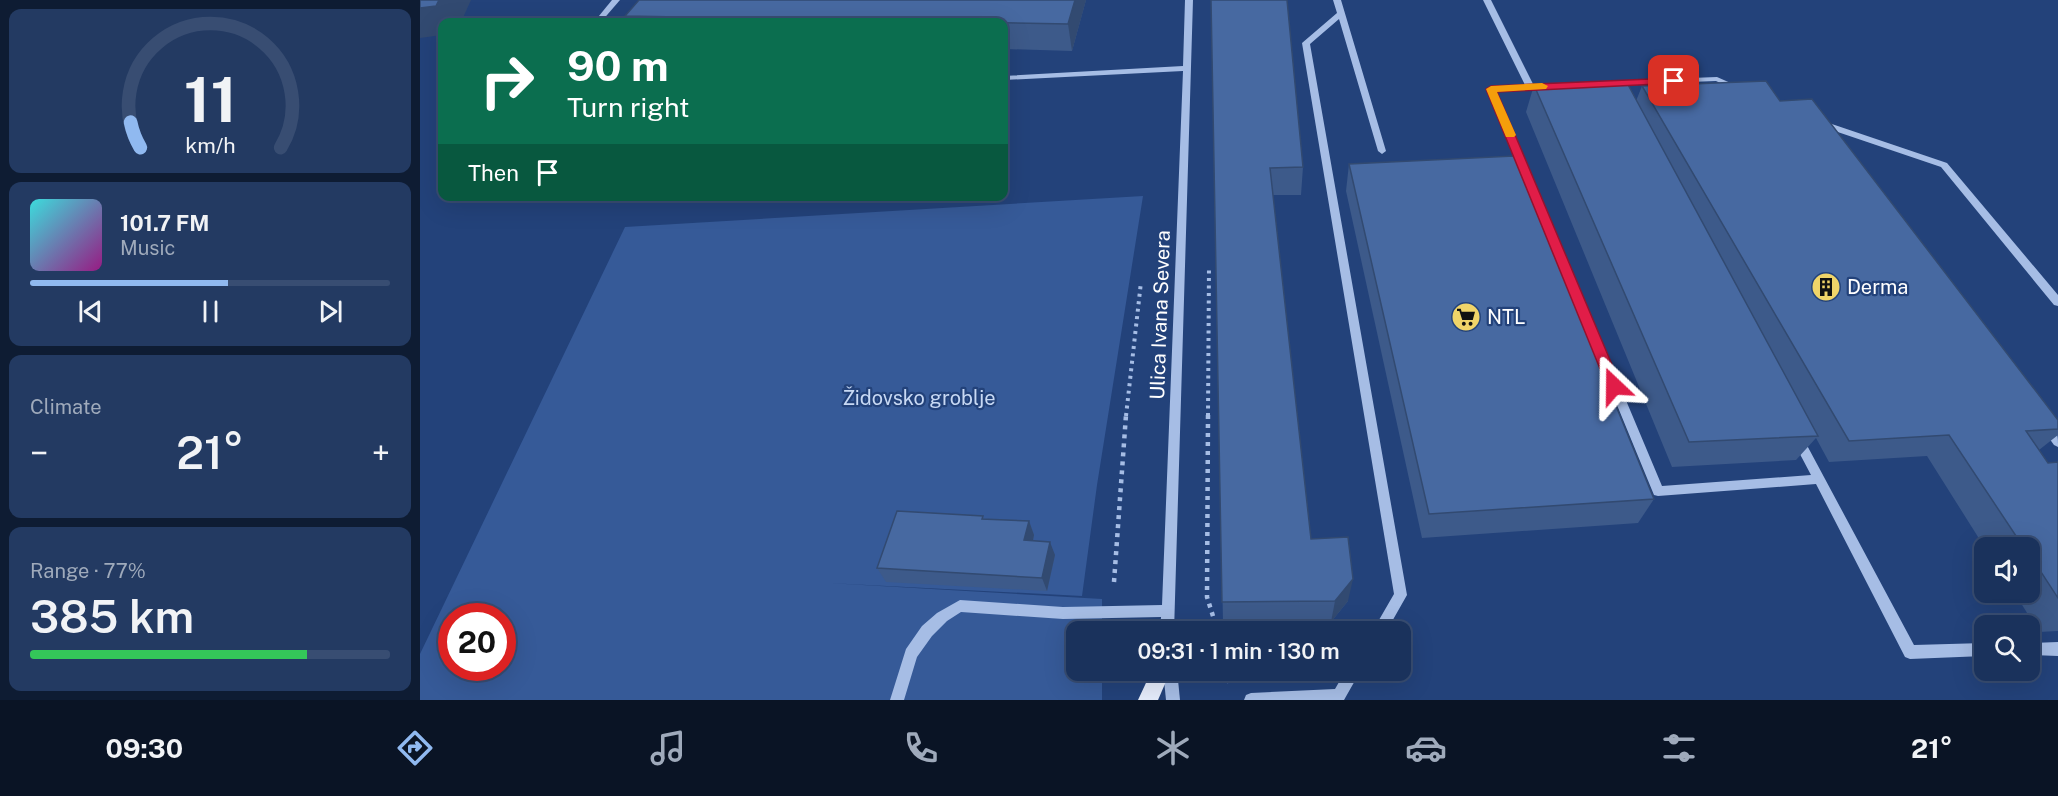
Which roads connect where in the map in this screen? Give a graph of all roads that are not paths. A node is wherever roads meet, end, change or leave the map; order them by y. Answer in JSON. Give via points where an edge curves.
{"nodes":[{"id":1,"x":616,"y":0,"type":"edge"},
{"id":2,"x":1189,"y":0,"type":"edge"},
{"id":3,"x":1337,"y":0,"type":"edge"},
{"id":4,"x":1487,"y":0,"type":"edge"},
{"id":5,"x":1341,"y":14,"type":"junction"},
{"id":6,"x":600,"y":18,"type":"edge"},
{"id":7,"x":1187,"y":68,"type":"junction"},
{"id":8,"x":1008,"y":78,"type":"edge"},
{"id":9,"x":1553,"y":86,"type":"edge"},
{"id":10,"x":1530,"y":87,"type":"junction"},
{"id":11,"x":1609,"y":87,"type":"edge"},
{"id":12,"x":1747,"y":92,"type":"edge"},
{"id":13,"x":1808,"y":117,"type":"edge"},
{"id":14,"x":1818,"y":122,"type":"junction"},
{"id":15,"x":1832,"y":141,"type":"edge"},
{"id":16,"x":1382,"y":151,"type":"dead end"},
{"id":17,"x":2058,"y":302,"type":"edge"},
{"id":18,"x":2037,"y":414,"type":"edge"},
{"id":19,"x":1792,"y":427,"type":"edge"},
{"id":20,"x":2058,"y":442,"type":"edge"},
{"id":21,"x":1819,"y":479,"type":"junction"},
{"id":22,"x":1167,"y":611,"type":"junction"},
{"id":23,"x":1167,"y":621,"type":"edge"},
{"id":24,"x":1385,"y":621,"type":"edge"},
{"id":25,"x":2040,"y":649,"type":"edge"},
{"id":26,"x":2058,"y":649,"type":"edge"},
{"id":27,"x":1974,"y":650,"type":"edge"},
{"id":28,"x":1157,"y":681,"type":"edge"},
{"id":29,"x":1171,"y":681,"type":"edge"},
{"id":30,"x":1348,"y":681,"type":"edge"},
{"id":31,"x":897,"y":700,"type":"edge"},
{"id":32,"x":1148,"y":700,"type":"edge"},
{"id":33,"x":1173,"y":700,"type":"edge"},
{"id":34,"x":1251,"y":700,"type":"edge"}],
"edges":[{"from":1,"to":6,"type":"street"},
{"from":2,"to":7,"type":"street","name":"Ulica Ivana Severa"},
{"from":3,"to":5,"type":"street"},
{"from":4,"to":10,"type":"street"},
{"from":5,"to":16,"type":"street"},
{"from":5,"to":24,"type":"street","via":[[1306,43],[1401,595]]},
{"from":7,"to":8,"type":"street"},
{"from":7,"to":22,"type":"street","name":"Ulica Ivana Severa"},
{"from":9,"to":10,"type":"street"},
{"from":10,"to":21,"type":"street","via":[[1491,89],[1658,492]]},
{"from":11,"to":12,"type":"street","via":[[1717,79]]},
{"from":13,"to":14,"type":"street"},
{"from":14,"to":15,"type":"street"},
{"from":14,"to":17,"type":"street","via":[[1944,165]]},
{"from":18,"to":20,"type":"street"},
{"from":19,"to":21,"type":"street"},
{"from":21,"to":27,"type":"street","via":[[1910,652]]},
{"from":22,"to":23,"type":"street","name":"Ulica Ivana Severa"},
{"from":22,"to":31,"type":"street","via":[[1062,613],[960,606],[927,631],[911,654]]},
{"from":25,"to":26,"type":"street"},
{"from":28,"to":32,"type":"main road"},
{"from":29,"to":33,"type":"street"},
{"from":30,"to":34,"type":"street","via":[[1339,696]]}]}
